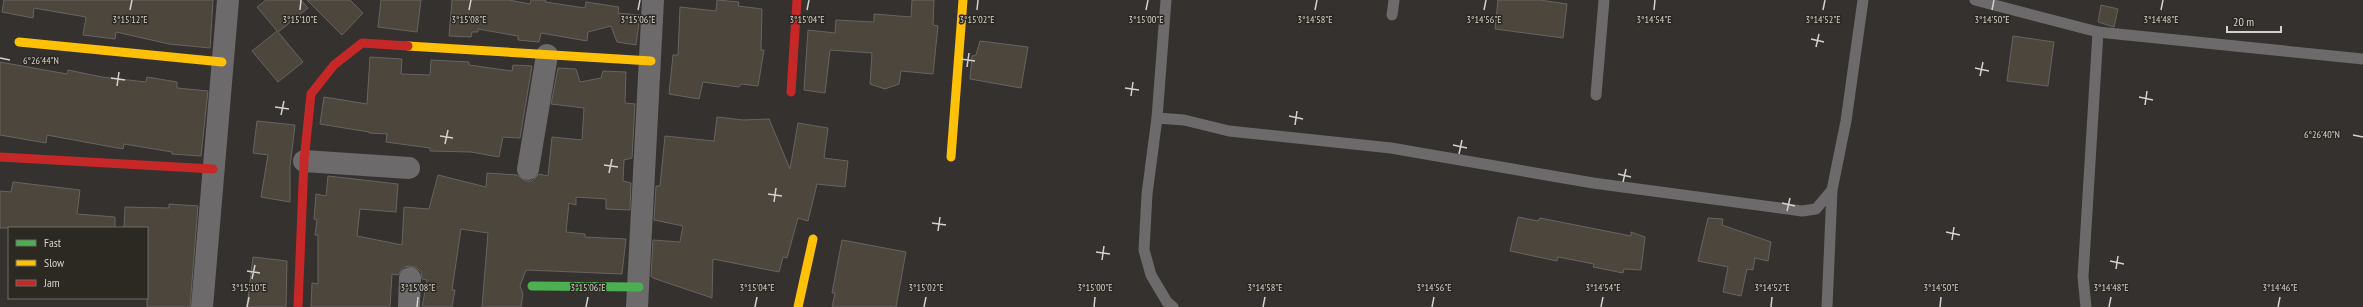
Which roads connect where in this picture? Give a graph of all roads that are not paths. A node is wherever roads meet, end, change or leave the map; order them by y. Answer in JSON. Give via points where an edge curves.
{"nodes":[{"id":1,"x":228,"y":0,"type":"edge"},
{"id":2,"x":653,"y":0,"type":"edge"},
{"id":3,"x":797,"y":0,"type":"edge"},
{"id":4,"x":964,"y":0,"type":"edge"},
{"id":5,"x":1166,"y":0,"type":"edge"},
{"id":6,"x":1394,"y":0,"type":"edge"},
{"id":7,"x":1604,"y":0,"type":"edge"},
{"id":8,"x":1863,"y":0,"type":"edge"},
{"id":9,"x":1975,"y":0,"type":"edge"},
{"id":10,"x":1392,"y":15,"type":"dead end"},
{"id":11,"x":2098,"y":32,"type":"junction"},
{"id":12,"x":19,"y":42,"type":"dead end"},
{"id":13,"x":547,"y":55,"type":"junction"},
{"id":14,"x":2363,"y":59,"type":"edge"},
{"id":15,"x":651,"y":61,"type":"junction"},
{"id":16,"x":222,"y":62,"type":"junction"},
{"id":17,"x":791,"y":92,"type":"dead end"},
{"id":18,"x":1596,"y":95,"type":"dead end"},
{"id":19,"x":1157,"y":118,"type":"junction"},
{"id":20,"x":0,"y":157,"type":"edge"},
{"id":21,"x":951,"y":157,"type":"dead end"},
{"id":22,"x":304,"y":161,"type":"junction"},
{"id":23,"x":409,"y":168,"type":"dead end"},
{"id":24,"x":213,"y":169,"type":"junction"},
{"id":25,"x":528,"y":169,"type":"dead end"},
{"id":26,"x":1832,"y":190,"type":"junction"},
{"id":27,"x":813,"y":239,"type":"dead end"},
{"id":28,"x":410,"y":278,"type":"dead end"},
{"id":29,"x":532,"y":286,"type":"dead end"},
{"id":30,"x":638,"y":297,"type":"edge"},
{"id":31,"x":202,"y":307,"type":"edge"},
{"id":32,"x":298,"y":307,"type":"edge"},
{"id":33,"x":409,"y":307,"type":"edge"},
{"id":34,"x":798,"y":307,"type":"edge"},
{"id":35,"x":1173,"y":307,"type":"edge"},
{"id":36,"x":1827,"y":307,"type":"edge"},
{"id":37,"x":2086,"y":307,"type":"edge"}],
"edges":[{"from":1,"to":16,"type":"street"},
{"from":2,"to":15,"type":"street"},
{"from":3,"to":17,"type":"street"},
{"from":4,"to":21,"type":"street"},
{"from":5,"to":19,"type":"lane"},
{"from":6,"to":10,"type":"lane"},
{"from":7,"to":18,"type":"lane"},
{"from":8,"to":26,"type":"lane","via":[[1846,120]]},
{"from":9,"to":11,"type":"lane"},
{"from":11,"to":14,"type":"lane"},
{"from":11,"to":37,"type":"lane","via":[[2083,277]]},
{"from":12,"to":16,"type":"street"},
{"from":13,"to":15,"type":"street"},
{"from":13,"to":22,"type":"street","via":[[362,43],[334,65],[311,94]]},
{"from":13,"to":25,"type":"street"},
{"from":15,"to":30,"type":"street"},
{"from":16,"to":24,"type":"street"},
{"from":19,"to":26,"type":"lane","via":[[1184,120],[1229,131],[1391,148],[1593,183],[1802,211],[1816,209]]},
{"from":19,"to":35,"type":"lane","via":[[1147,194],[1144,250],[1151,275]]},
{"from":20,"to":24,"type":"street"},
{"from":22,"to":23,"type":"street"},
{"from":22,"to":32,"type":"street"},
{"from":24,"to":31,"type":"street"},
{"from":26,"to":36,"type":"lane"},
{"from":27,"to":34,"type":"street"},
{"from":28,"to":33,"type":"street"},
{"from":29,"to":30,"type":"street"}]}
